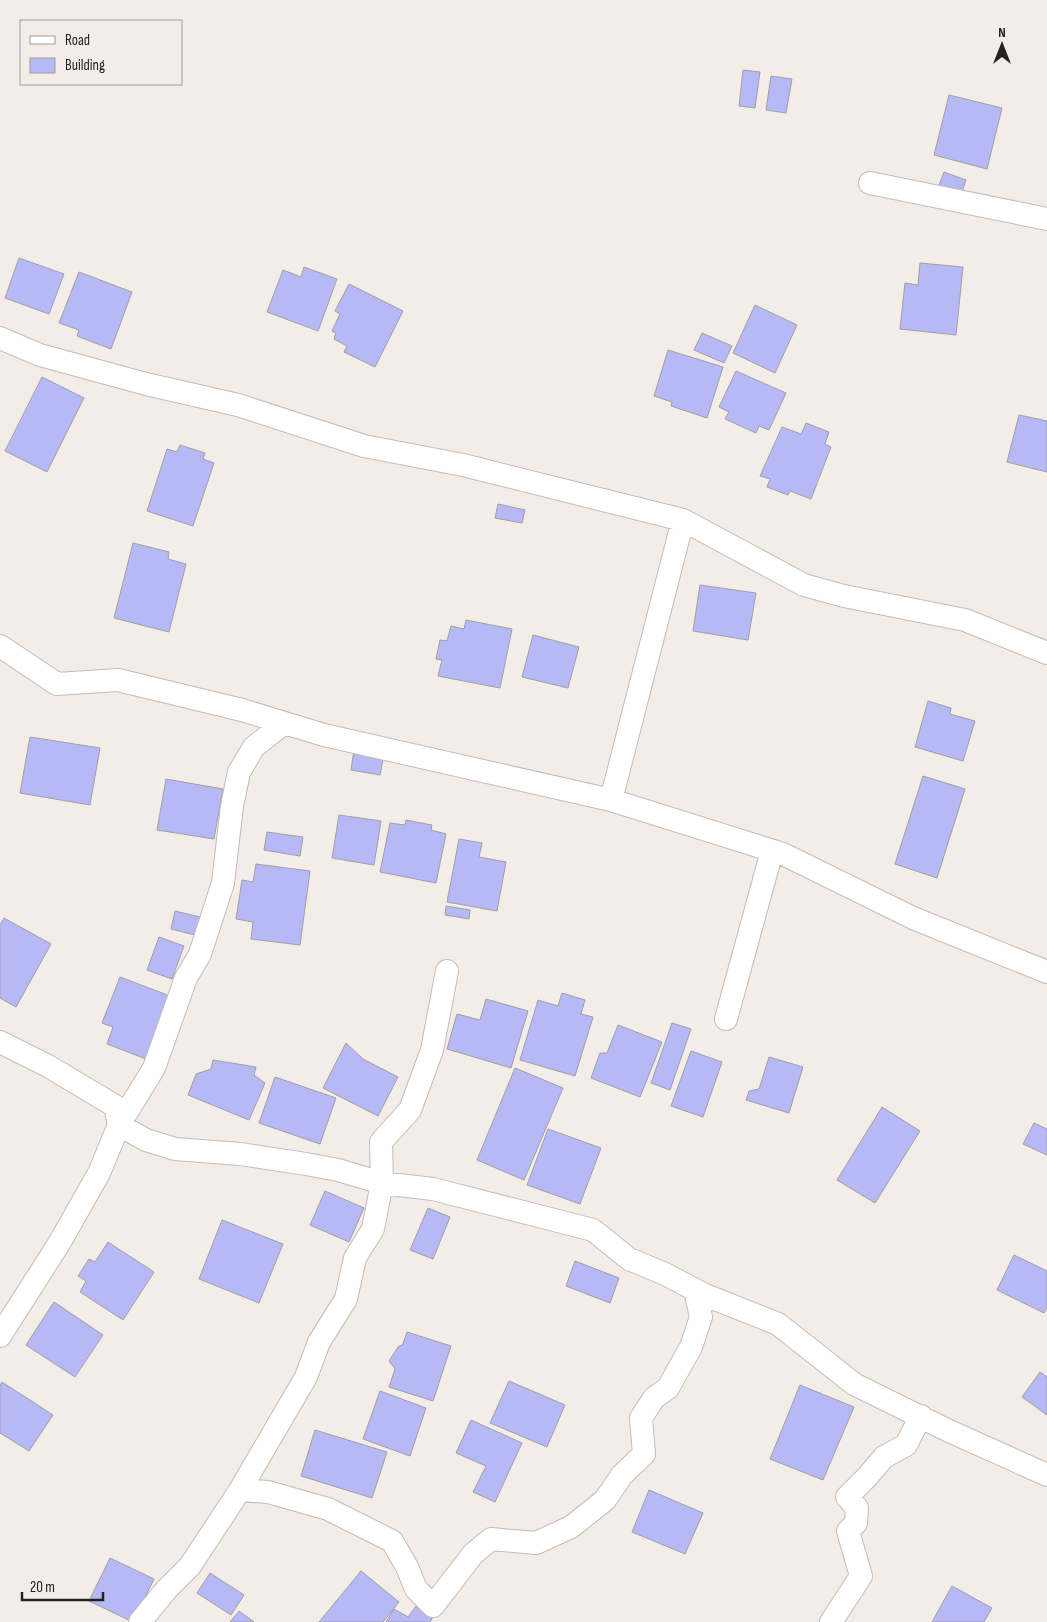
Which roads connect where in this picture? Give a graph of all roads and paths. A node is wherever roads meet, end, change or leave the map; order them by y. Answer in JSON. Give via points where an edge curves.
{"nodes":[{"id":1,"x":870,"y":183,"type":"dead end"},
{"id":2,"x":1047,"y":219,"type":"edge"},
{"id":3,"x":0,"y":338,"type":"edge"},
{"id":4,"x":683,"y":520,"type":"junction"},
{"id":5,"x":0,"y":646,"type":"edge"},
{"id":6,"x":1047,"y":653,"type":"edge"},
{"id":7,"x":284,"y":723,"type":"junction"},
{"id":8,"x":611,"y":800,"type":"junction"},
{"id":9,"x":772,"y":851,"type":"junction"},
{"id":10,"x":447,"y":971,"type":"dead end"},
{"id":11,"x":1047,"y":972,"type":"edge"},
{"id":12,"x":726,"y":1019,"type":"dead end"},
{"id":13,"x":0,"y":1042,"type":"edge"},
{"id":14,"x":119,"y":1125,"type":"junction"},
{"id":15,"x":382,"y":1183,"type":"junction"},
{"id":16,"x":695,"y":1290,"type":"junction"},
{"id":17,"x":0,"y":1336,"type":"edge"},
{"id":18,"x":921,"y":1416,"type":"junction"},
{"id":19,"x":1047,"y":1475,"type":"edge"},
{"id":20,"x":240,"y":1490,"type":"junction"},
{"id":21,"x":140,"y":1622,"type":"edge"},
{"id":22,"x":831,"y":1622,"type":"edge"}],
"edges":[{"from":1,"to":2,"type":"street"},
{"from":3,"to":4,"type":"street","via":[[40,356],[238,405],[364,446],[463,465]]},
{"from":4,"to":6,"type":"street","via":[[804,585],[965,620]]},
{"from":4,"to":8,"type":"street"},
{"from":5,"to":7,"type":"street","via":[[57,684],[118,680]]},
{"from":7,"to":8,"type":"street","via":[[324,735]]},
{"from":7,"to":14,"type":"street","via":[[254,747],[240,772],[232,806],[223,883],[200,954],[186,978],[154,1068]]},
{"from":8,"to":9,"type":"street"},
{"from":9,"to":11,"type":"street","via":[[913,918]]},
{"from":9,"to":12,"type":"street"},
{"from":10,"to":15,"type":"street","via":[[432,1050],[410,1110],[381,1142]]},
{"from":13,"to":14,"type":"street","via":[[115,1106]]},
{"from":14,"to":15,"type":"street","via":[[146,1140],[175,1149],[306,1164]]},
{"from":14,"to":17,"type":"street","via":[[99,1173]]},
{"from":15,"to":16,"type":"street","via":[[434,1189],[593,1230],[629,1259]]},
{"from":15,"to":20,"type":"street","via":[[373,1229],[355,1258],[346,1299],[319,1342],[306,1377]]},
{"from":16,"to":18,"type":"street","via":[[778,1324],[854,1384]]},
{"from":16,"to":20,"type":"street","via":[[701,1317],[691,1347],[668,1388],[654,1398],[640,1418],[644,1454],[622,1475],[605,1500],[571,1527],[536,1543],[491,1539],[474,1554],[434,1606],[416,1589],[408,1567],[392,1541],[328,1509],[268,1492]]},
{"from":18,"to":19,"type":"street"},
{"from":18,"to":22,"type":"street","via":[[906,1445],[884,1457],[847,1497],[856,1508],[856,1523],[848,1531],[861,1576]]},
{"from":20,"to":21,"type":"street","via":[[190,1566]]}]}
